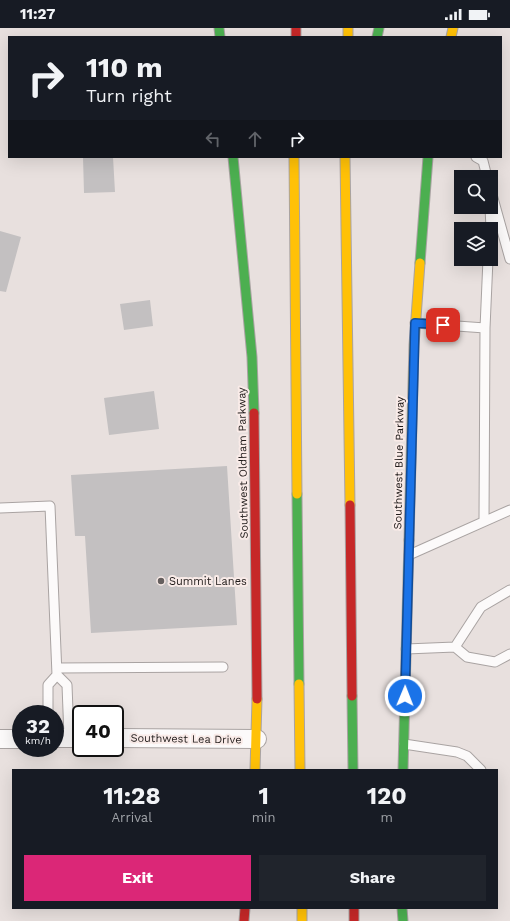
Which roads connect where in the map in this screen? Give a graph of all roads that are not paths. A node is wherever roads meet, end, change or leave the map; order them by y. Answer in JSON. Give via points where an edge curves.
{"nodes":[{"id":1,"x":233,"y":158,"type":"edge"},
{"id":2,"x":294,"y":158,"type":"edge"},
{"id":3,"x":345,"y":158,"type":"edge"},
{"id":4,"x":348,"y":158,"type":"edge"},
{"id":5,"x":428,"y":158,"type":"edge"},
{"id":6,"x":479,"y":159,"type":"edge"},
{"id":7,"x":483,"y":170,"type":"edge"},
{"id":8,"x":345,"y":172,"type":"junction"},
{"id":9,"x":497,"y":214,"type":"edge"},
{"id":10,"x":510,"y":259,"type":"edge"},
{"id":11,"x":488,"y":266,"type":"edge"},
{"id":12,"x":415,"y":323,"type":"junction"},
{"id":13,"x":485,"y":328,"type":"junction"},
{"id":14,"x":0,"y":508,"type":"edge"},
{"id":15,"x":510,"y":510,"type":"edge"},
{"id":16,"x":484,"y":521,"type":"junction"},
{"id":17,"x":409,"y":556,"type":"junction"},
{"id":18,"x":510,"y":590,"type":"edge"},
{"id":19,"x":455,"y":647,"type":"junction"},
{"id":20,"x":406,"y":650,"type":"junction"},
{"id":21,"x":510,"y":654,"type":"edge"},
{"id":22,"x":223,"y":667,"type":"dead end"},
{"id":23,"x":57,"y":671,"type":"junction"},
{"id":24,"x":48,"y":705,"type":"edge"},
{"id":25,"x":68,"y":738,"type":"edge"},
{"id":26,"x":124,"y":738,"type":"edge"},
{"id":27,"x":0,"y":739,"type":"edge"},
{"id":28,"x":12,"y":739,"type":"edge"},
{"id":29,"x":258,"y":739,"type":"junction"},
{"id":30,"x":404,"y":744,"type":"junction"},
{"id":31,"x":255,"y":769,"type":"edge"},
{"id":32,"x":300,"y":769,"type":"edge"},
{"id":33,"x":352,"y":769,"type":"edge"},
{"id":34,"x":403,"y":769,"type":"edge"},
{"id":35,"x":480,"y":769,"type":"edge"},
{"id":36,"x":245,"y":909,"type":"edge"},
{"id":37,"x":302,"y":909,"type":"edge"},
{"id":38,"x":354,"y":909,"type":"edge"},
{"id":39,"x":402,"y":909,"type":"edge"},
{"id":40,"x":244,"y":921,"type":"edge"},
{"id":41,"x":302,"y":921,"type":"edge"},
{"id":42,"x":354,"y":921,"type":"edge"},
{"id":43,"x":403,"y":921,"type":"edge"}],
"edges":[{"from":1,"to":29,"type":"main road","name":"Southwest Oldham Parkway","via":[[252,357]]},
{"from":2,"to":32,"type":"main road"},
{"from":3,"to":8,"type":"main road"},
{"from":4,"to":8,"type":"main road"},
{"from":5,"to":12,"type":"main road","name":"Southwest Blue Parkway"},
{"from":6,"to":7,"type":"lane"},
{"from":8,"to":33,"type":"main road"},
{"from":9,"to":10,"type":"lane"},
{"from":11,"to":13,"type":"lane"},
{"from":12,"to":13,"type":"lane"},
{"from":12,"to":17,"type":"main road","name":"Southwest Blue Parkway"},
{"from":13,"to":16,"type":"lane"},
{"from":14,"to":23,"type":"lane","via":[[50,506]]},
{"from":15,"to":16,"type":"lane"},
{"from":16,"to":17,"type":"lane"},
{"from":17,"to":20,"type":"main road","name":"Southwest Blue Parkway"},
{"from":18,"to":19,"type":"lane","via":[[481,607]]},
{"from":19,"to":20,"type":"lane"},
{"from":19,"to":21,"type":"lane","via":[[468,657],[495,662]]},
{"from":20,"to":30,"type":"main road","name":"Southwest Blue Parkway"},
{"from":22,"to":23,"type":"lane"},
{"from":23,"to":24,"type":"lane","via":[[48,685]]},
{"from":23,"to":25,"type":"lane","via":[[67,685]]},
{"from":26,"to":29,"type":"street","name":"Southwest Lea Drive"},
{"from":27,"to":28,"type":"street"},
{"from":29,"to":31,"type":"main road","name":"Southwest Oldham Parkway"},
{"from":30,"to":34,"type":"main road","name":"Southwest Blue Parkway"},
{"from":30,"to":35,"type":"lane","via":[[457,752],[466,756]]},
{"from":36,"to":40,"type":"main road"},
{"from":37,"to":41,"type":"main road"},
{"from":38,"to":42,"type":"main road"},
{"from":39,"to":43,"type":"main road"}]}
